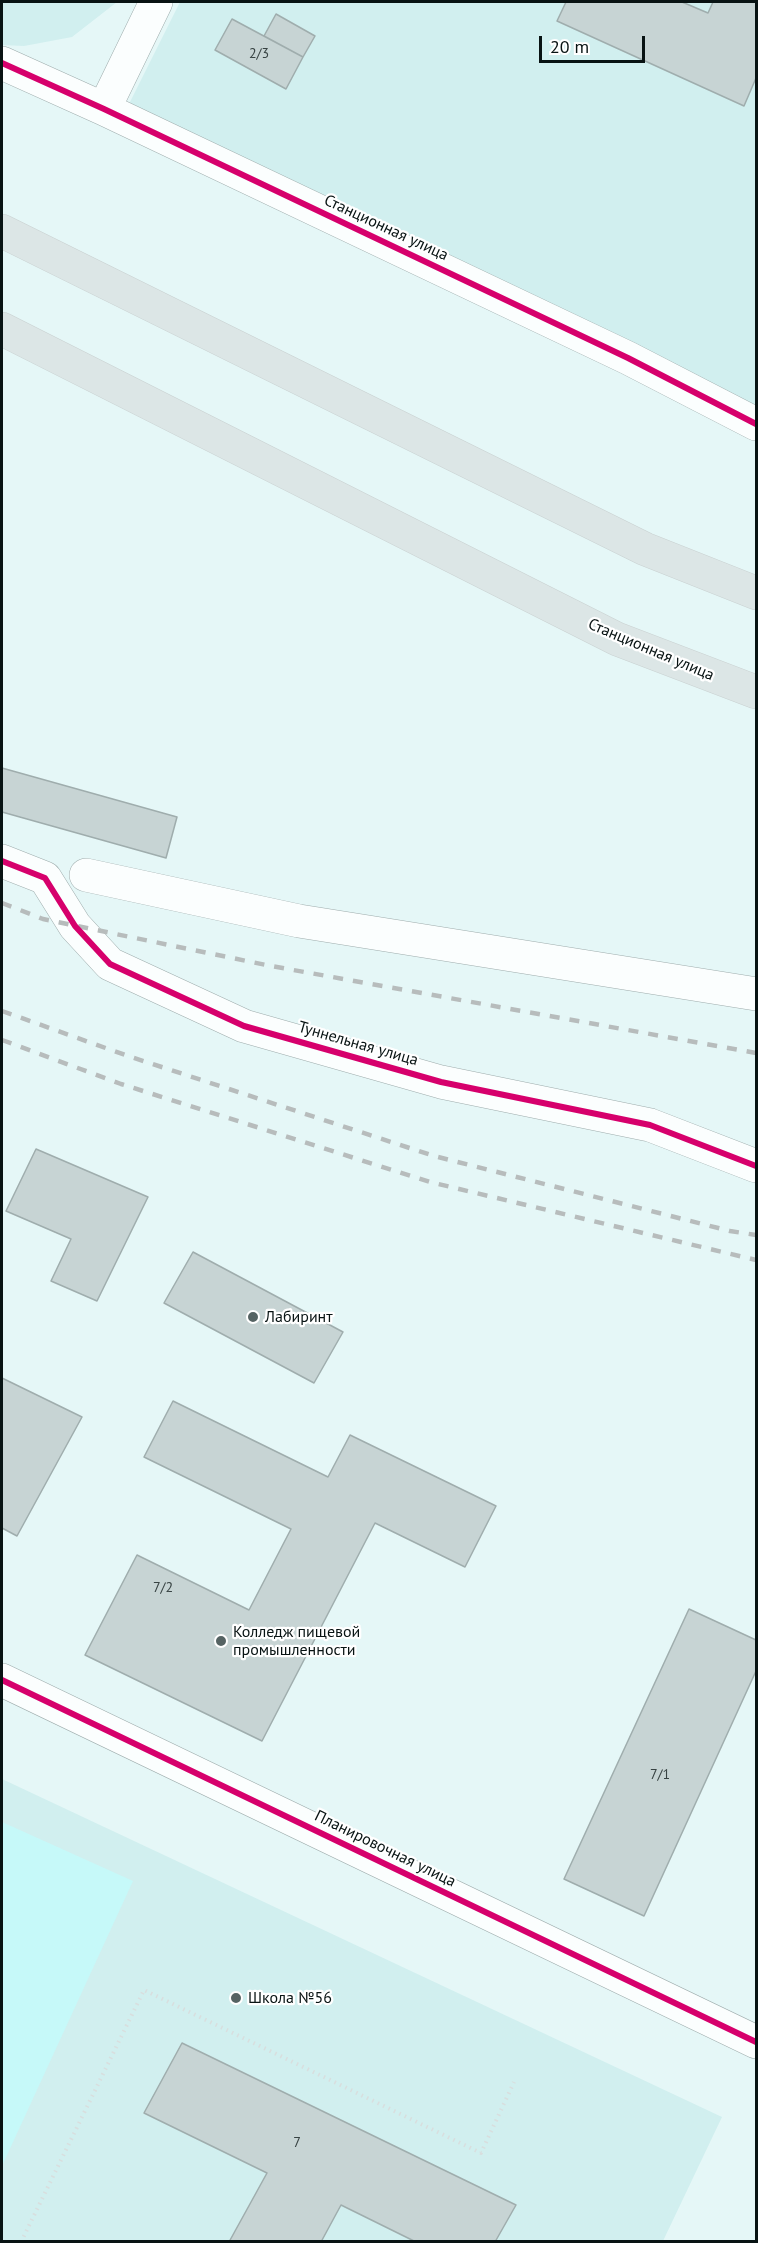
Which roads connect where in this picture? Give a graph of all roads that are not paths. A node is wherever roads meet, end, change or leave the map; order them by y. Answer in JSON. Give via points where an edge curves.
{"nodes":[{"id":1,"x":156,"y":2,"type":"edge"},
{"id":2,"x":2,"y":63,"type":"edge"},
{"id":3,"x":104,"y":109,"type":"junction"},
{"id":4,"x":2,"y":231,"type":"edge"},
{"id":5,"x":2,"y":329,"type":"edge"},
{"id":6,"x":756,"y":424,"type":"edge"},
{"id":7,"x":756,"y":593,"type":"edge"},
{"id":8,"x":756,"y":692,"type":"edge"},
{"id":9,"x":2,"y":861,"type":"edge"},
{"id":10,"x":86,"y":874,"type":"dead end"},
{"id":11,"x":756,"y":994,"type":"edge"},
{"id":12,"x":756,"y":1166,"type":"edge"},
{"id":13,"x":2,"y":1680,"type":"edge"},
{"id":14,"x":756,"y":2042,"type":"edge"}],
"edges":[{"from":1,"to":3,"type":"street"},
{"from":2,"to":3,"type":"street","name":"Станционная улица"},
{"from":3,"to":6,"type":"street","name":"Станционная улица","via":[[628,358]]},
{"from":4,"to":7,"type":"main road","via":[[645,549]]},
{"from":5,"to":8,"type":"main road","name":"Станционная улица","via":[[617,639]]},
{"from":9,"to":12,"type":"street","name":"Туннельная улица","via":[[45,878],[75,926],[110,964],[244,1026],[441,1082],[650,1125]]},
{"from":10,"to":11,"type":"street","via":[[299,921]]},
{"from":13,"to":14,"type":"street","name":"Планировочная улица"}]}
